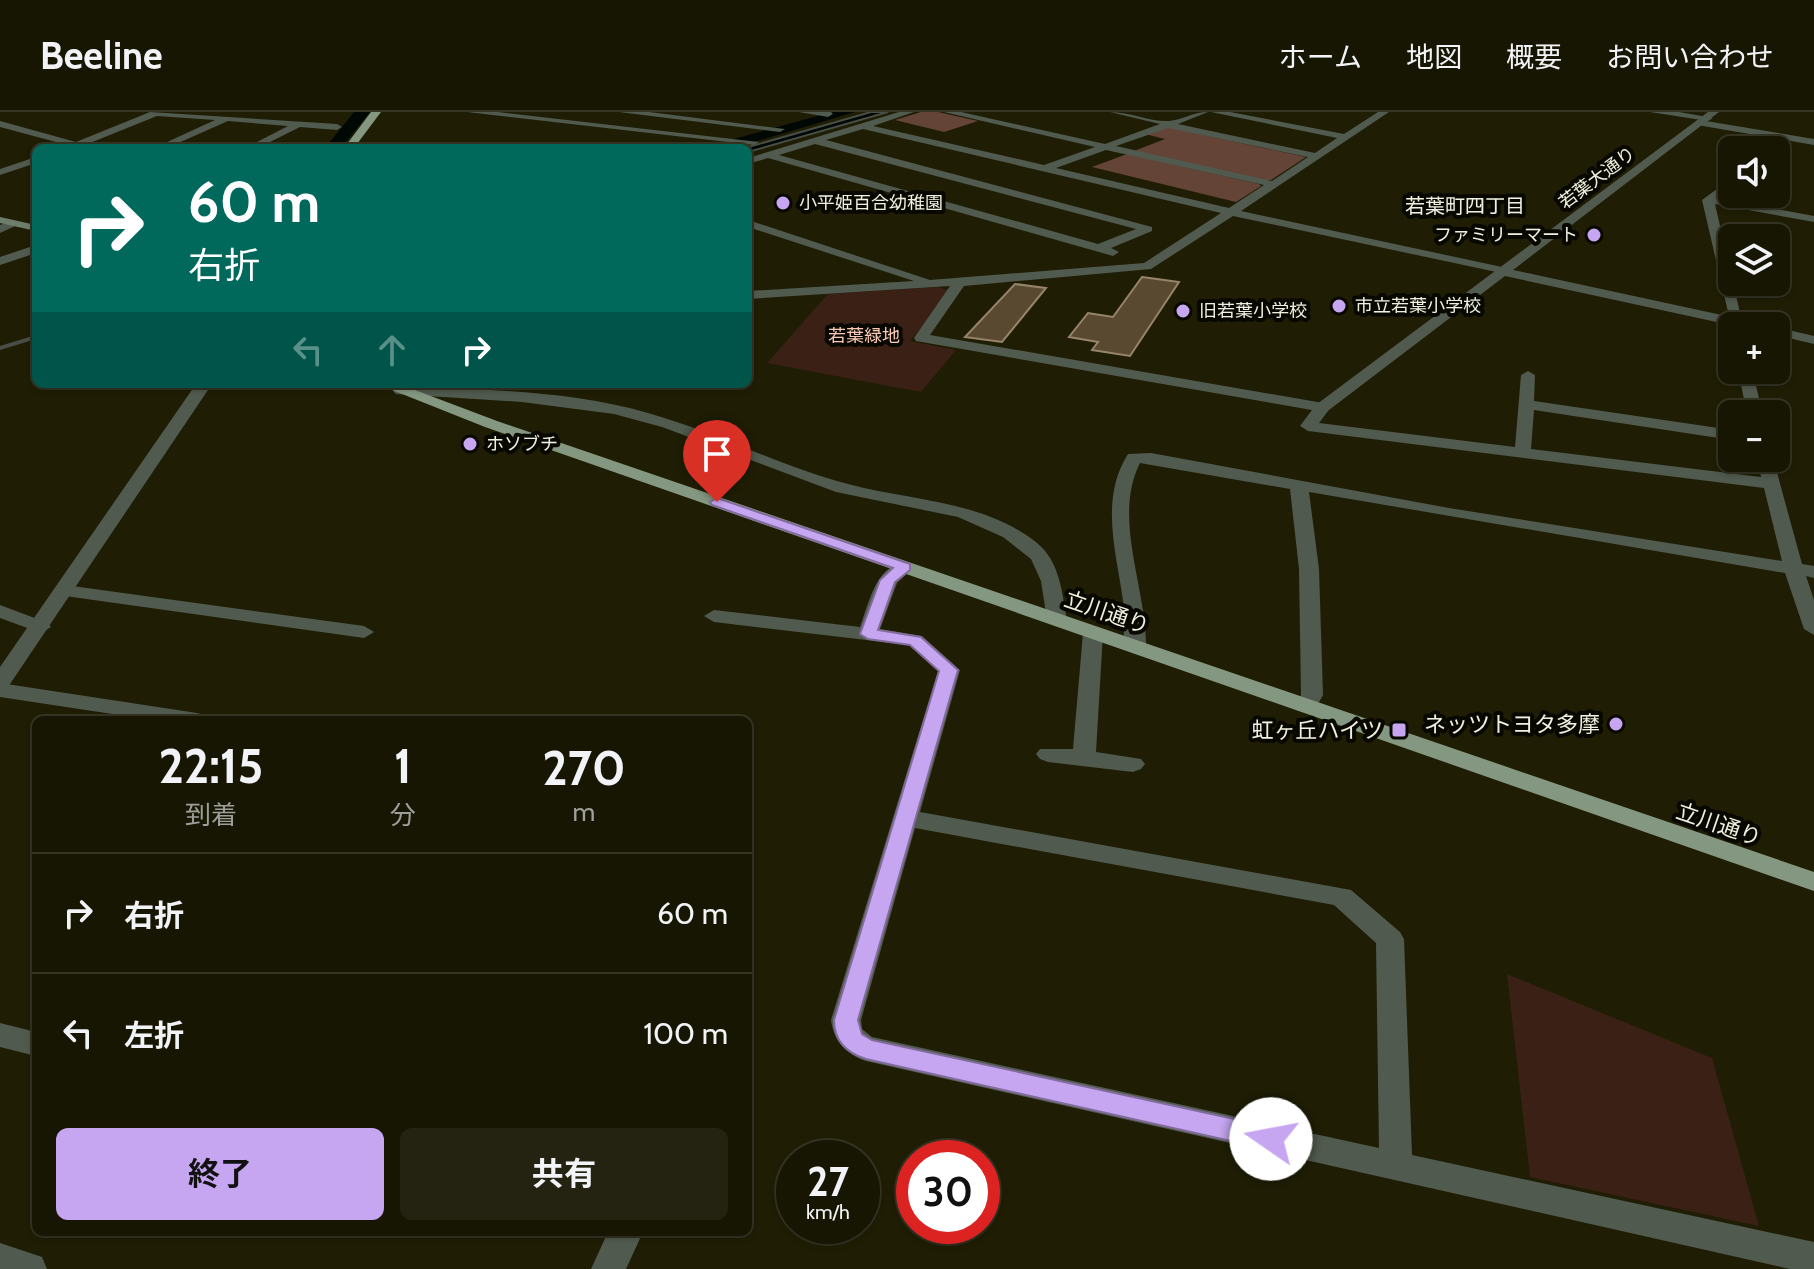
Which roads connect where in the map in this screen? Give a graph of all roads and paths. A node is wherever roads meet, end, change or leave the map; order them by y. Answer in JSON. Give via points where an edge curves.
{"nodes":[{"id":1,"x":157,"y":112,"type":"edge"},
{"id":2,"x":376,"y":112,"type":"edge"},
{"id":3,"x":472,"y":112,"type":"edge"},
{"id":4,"x":572,"y":112,"type":"edge"},
{"id":5,"x":624,"y":112,"type":"edge"},
{"id":6,"x":747,"y":112,"type":"edge"},
{"id":7,"x":804,"y":112,"type":"edge"},
{"id":8,"x":812,"y":112,"type":"edge"},
{"id":9,"x":909,"y":112,"type":"edge"},
{"id":10,"x":949,"y":112,"type":"edge"},
{"id":11,"x":996,"y":112,"type":"edge"},
{"id":12,"x":1115,"y":112,"type":"edge"},
{"id":13,"x":1203,"y":112,"type":"edge"},
{"id":14,"x":1216,"y":112,"type":"edge"},
{"id":15,"x":1384,"y":112,"type":"edge"},
{"id":16,"x":1655,"y":112,"type":"edge"},
{"id":17,"x":828,"y":114,"type":"dead end"},
{"id":18,"x":976,"y":118,"type":"junction"},
{"id":19,"x":1707,"y":118,"type":"edge"},
{"id":20,"x":229,"y":119,"type":"junction"},
{"id":21,"x":551,"y":121,"type":"junction"},
{"id":22,"x":725,"y":123,"type":"junction"},
{"id":23,"x":0,"y":124,"type":"edge"},
{"id":24,"x":299,"y":124,"type":"junction"},
{"id":25,"x":1167,"y":124,"type":"junction"},
{"id":26,"x":862,"y":126,"type":"junction"},
{"id":27,"x":337,"y":127,"type":"dead end"},
{"id":28,"x":539,"y":127,"type":"dead end"},
{"id":29,"x":780,"y":129,"type":"dead end"},
{"id":30,"x":1779,"y":136,"type":"edge"},
{"id":31,"x":1344,"y":137,"type":"junction"},
{"id":32,"x":1790,"y":138,"type":"edge"},
{"id":33,"x":813,"y":140,"type":"junction"},
{"id":34,"x":751,"y":142,"type":"dead end"},
{"id":35,"x":1814,"y":142,"type":"edge"},
{"id":36,"x":66,"y":144,"type":"edge"},
{"id":37,"x":78,"y":144,"type":"edge"},
{"id":38,"x":169,"y":144,"type":"edge"},
{"id":39,"x":258,"y":144,"type":"edge"},
{"id":40,"x":352,"y":144,"type":"edge"},
{"id":41,"x":1102,"y":146,"type":"junction"},
{"id":42,"x":768,"y":155,"type":"junction"},
{"id":43,"x":1316,"y":156,"type":"junction"},
{"id":44,"x":752,"y":160,"type":"edge"},
{"id":45,"x":32,"y":161,"type":"edge"},
{"id":46,"x":1041,"y":170,"type":"junction"},
{"id":47,"x":0,"y":172,"type":"edge"},
{"id":48,"x":963,"y":180,"type":"junction"},
{"id":49,"x":1272,"y":184,"type":"junction"},
{"id":50,"x":1718,"y":192,"type":"edge"},
{"id":51,"x":912,"y":196,"type":"junction"},
{"id":52,"x":1708,"y":200,"type":"junction"},
{"id":53,"x":1231,"y":212,"type":"junction"},
{"id":54,"x":1814,"y":219,"type":"edge"},
{"id":55,"x":0,"y":220,"type":"edge"},
{"id":56,"x":16,"y":223,"type":"junction"},
{"id":57,"x":752,"y":224,"type":"edge"},
{"id":58,"x":32,"y":226,"type":"edge"},
{"id":59,"x":0,"y":229,"type":"edge"},
{"id":60,"x":1099,"y":248,"type":"junction"},
{"id":61,"x":32,"y":250,"type":"edge"},
{"id":62,"x":0,"y":261,"type":"edge"},
{"id":63,"x":1152,"y":263,"type":"junction"},
{"id":64,"x":1502,"y":271,"type":"junction"},
{"id":65,"x":960,"y":282,"type":"junction"},
{"id":66,"x":936,"y":283,"type":"junction"},
{"id":67,"x":752,"y":295,"type":"edge"},
{"id":68,"x":1733,"y":312,"type":"edge"},
{"id":69,"x":1718,"y":320,"type":"edge"},
{"id":70,"x":1790,"y":334,"type":"edge"},
{"id":71,"x":1814,"y":340,"type":"edge"},
{"id":72,"x":1528,"y":375,"type":"dead end"},
{"id":73,"x":201,"y":388,"type":"edge"},
{"id":74,"x":396,"y":388,"type":"edge"},
{"id":75,"x":405,"y":388,"type":"edge"},
{"id":76,"x":1526,"y":404,"type":"junction"},
{"id":77,"x":1323,"y":407,"type":"junction"},
{"id":78,"x":1718,"y":433,"type":"edge"},
{"id":79,"x":1523,"y":452,"type":"junction"},
{"id":80,"x":1769,"y":472,"type":"edge"},
{"id":81,"x":1772,"y":484,"type":"junction"},
{"id":82,"x":1298,"y":486,"type":"junction"},
{"id":83,"x":904,"y":567,"type":"junction"},
{"id":84,"x":1793,"y":567,"type":"junction"},
{"id":85,"x":1814,"y":572,"type":"edge"},
{"id":86,"x":65,"y":591,"type":"junction"},
{"id":87,"x":0,"y":611,"type":"edge"},
{"id":88,"x":714,"y":616,"type":"dead end"},
{"id":89,"x":1057,"y":620,"type":"junction"},
{"id":90,"x":41,"y":627,"type":"junction"},
{"id":91,"x":1814,"y":629,"type":"edge"},
{"id":92,"x":364,"y":632,"type":"dead end"},
{"id":93,"x":1093,"y":633,"type":"junction"},
{"id":94,"x":868,"y":634,"type":"junction"},
{"id":95,"x":1135,"y":647,"type":"junction"},
{"id":96,"x":0,"y":682,"type":"edge"},
{"id":97,"x":0,"y":690,"type":"edge"},
{"id":98,"x":1306,"y":706,"type":"junction"},
{"id":99,"x":171,"y":716,"type":"edge"},
{"id":100,"x":1048,"y":754,"type":"dead end"},
{"id":101,"x":1084,"y":758,"type":"junction"},
{"id":102,"x":1133,"y":764,"type":"dead end"},
{"id":103,"x":905,"y":818,"type":"junction"},
{"id":104,"x":1814,"y":882,"type":"edge"},
{"id":105,"x":0,"y":1035,"type":"edge"},
{"id":106,"x":32,"y":1043,"type":"edge"},
{"id":107,"x":1396,"y":1166,"type":"junction"},
{"id":108,"x":624,"y":1236,"type":"edge"},
{"id":109,"x":1814,"y":1258,"type":"edge"},
{"id":110,"x":0,"y":1259,"type":"edge"},
{"id":111,"x":30,"y":1269,"type":"edge"},
{"id":112,"x":608,"y":1269,"type":"edge"}],
"edges":[{"from":1,"to":20,"type":"street"},
{"from":1,"to":37,"type":"street"},
{"from":2,"to":40,"type":"main road"},
{"from":3,"to":21,"type":"street"},
{"from":4,"to":21,"type":"street"},
{"from":5,"to":22,"type":"street"},
{"from":6,"to":22,"type":"street"},
{"from":7,"to":8,"type":"street"},
{"from":8,"to":17,"type":"street"},
{"from":9,"to":26,"type":"street"},
{"from":10,"to":18,"type":"street"},
{"from":11,"to":18,"type":"street"},
{"from":12,"to":25,"type":"street"},
{"from":13,"to":25,"type":"street"},
{"from":14,"to":31,"type":"street"},
{"from":15,"to":31,"type":"street"},
{"from":16,"to":19,"type":"street"},
{"from":18,"to":41,"type":"street"},
{"from":19,"to":30,"type":"street"},
{"from":19,"to":64,"type":"street","name":"若葉大通り"},
{"from":20,"to":24,"type":"street"},
{"from":20,"to":38,"type":"street"},
{"from":21,"to":28,"type":"street"},
{"from":21,"to":34,"type":"street"},
{"from":22,"to":29,"type":"street"},
{"from":23,"to":36,"type":"street"},
{"from":24,"to":27,"type":"street"},
{"from":24,"to":39,"type":"street"},
{"from":25,"to":41,"type":"street"},
{"from":25,"to":43,"type":"street"},
{"from":26,"to":33,"type":"street"},
{"from":26,"to":46,"type":"street"},
{"from":31,"to":43,"type":"street"},
{"from":32,"to":35,"type":"street"},
{"from":33,"to":42,"type":"street"},
{"from":33,"to":48,"type":"street"},
{"from":41,"to":46,"type":"street"},
{"from":41,"to":49,"type":"street"},
{"from":42,"to":44,"type":"street"},
{"from":42,"to":51,"type":"street"},
{"from":43,"to":49,"type":"street"},
{"from":45,"to":47,"type":"street"},
{"from":46,"to":53,"type":"street"},
{"from":48,"to":51,"type":"street"},
{"from":48,"to":60,"type":"street","via":[[1148,229]]},
{"from":49,"to":53,"type":"street"},
{"from":50,"to":52,"type":"street"},
{"from":51,"to":60,"type":"street"},
{"from":52,"to":54,"type":"street"},
{"from":52,"to":68,"type":"street"},
{"from":53,"to":63,"type":"street"},
{"from":53,"to":64,"type":"street"},
{"from":55,"to":56,"type":"main road"},
{"from":56,"to":58,"type":"main road"},
{"from":56,"to":59,"type":"street"},
{"from":57,"to":66,"type":"street"},
{"from":60,"to":63,"type":"street"},
{"from":61,"to":62,"type":"street"},
{"from":63,"to":65,"type":"street"},
{"from":64,"to":69,"type":"street"},
{"from":64,"to":77,"type":"street","name":"若葉大通り"},
{"from":65,"to":66,"type":"street"},
{"from":65,"to":77,"type":"street","via":[[921,338]]},
{"from":66,"to":67,"type":"street"},
{"from":70,"to":71,"type":"street"},
{"from":72,"to":76,"type":"street"},
{"from":73,"to":86,"type":"street"},
{"from":74,"to":83,"type":"main road","name":"立川通り"},
{"from":75,"to":89,"type":"street","via":[[640,415],[840,488],[985,519],[1031,548],[1049,569]]},
{"from":76,"to":78,"type":"street"},
{"from":76,"to":79,"type":"street"},
{"from":77,"to":79,"type":"street","via":[[1308,426]]},
{"from":79,"to":81,"type":"street"},
{"from":80,"to":81,"type":"street"},
{"from":81,"to":84,"type":"street"},
{"from":82,"to":84,"type":"street"},
{"from":82,"to":95,"type":"street","via":[[1134,458],[1124,479],[1121,516]]},
{"from":82,"to":98,"type":"street","via":[[1309,569],[1312,695]]},
{"from":83,"to":89,"type":"main road","name":"立川通り"},
{"from":83,"to":94,"type":"street","via":[[888,580]]},
{"from":84,"to":85,"type":"street"},
{"from":84,"to":91,"type":"street"},
{"from":86,"to":90,"type":"street"},
{"from":86,"to":92,"type":"street"},
{"from":87,"to":90,"type":"street"},
{"from":88,"to":94,"type":"street"},
{"from":89,"to":93,"type":"main road","name":"立川通り"},
{"from":90,"to":96,"type":"street"},
{"from":93,"to":95,"type":"main road","name":"立川通り"},
{"from":93,"to":101,"type":"street"},
{"from":94,"to":103,"type":"street","via":[[915,640],[949,670]]},
{"from":95,"to":98,"type":"main road","name":"立川通り"},
{"from":97,"to":99,"type":"street"},
{"from":98,"to":104,"type":"main road","name":"立川通り"},
{"from":100,"to":101,"type":"street"},
{"from":101,"to":102,"type":"street"},
{"from":103,"to":107,"type":"street","via":[[1342,897],[1390,939]]},
{"from":103,"to":107,"type":"street","via":[[846,1020],[853,1041],[866,1049]]},
{"from":105,"to":106,"type":"street"},
{"from":107,"to":109,"type":"street"},
{"from":108,"to":112,"type":"street"},
{"from":110,"to":111,"type":"street"}]}
